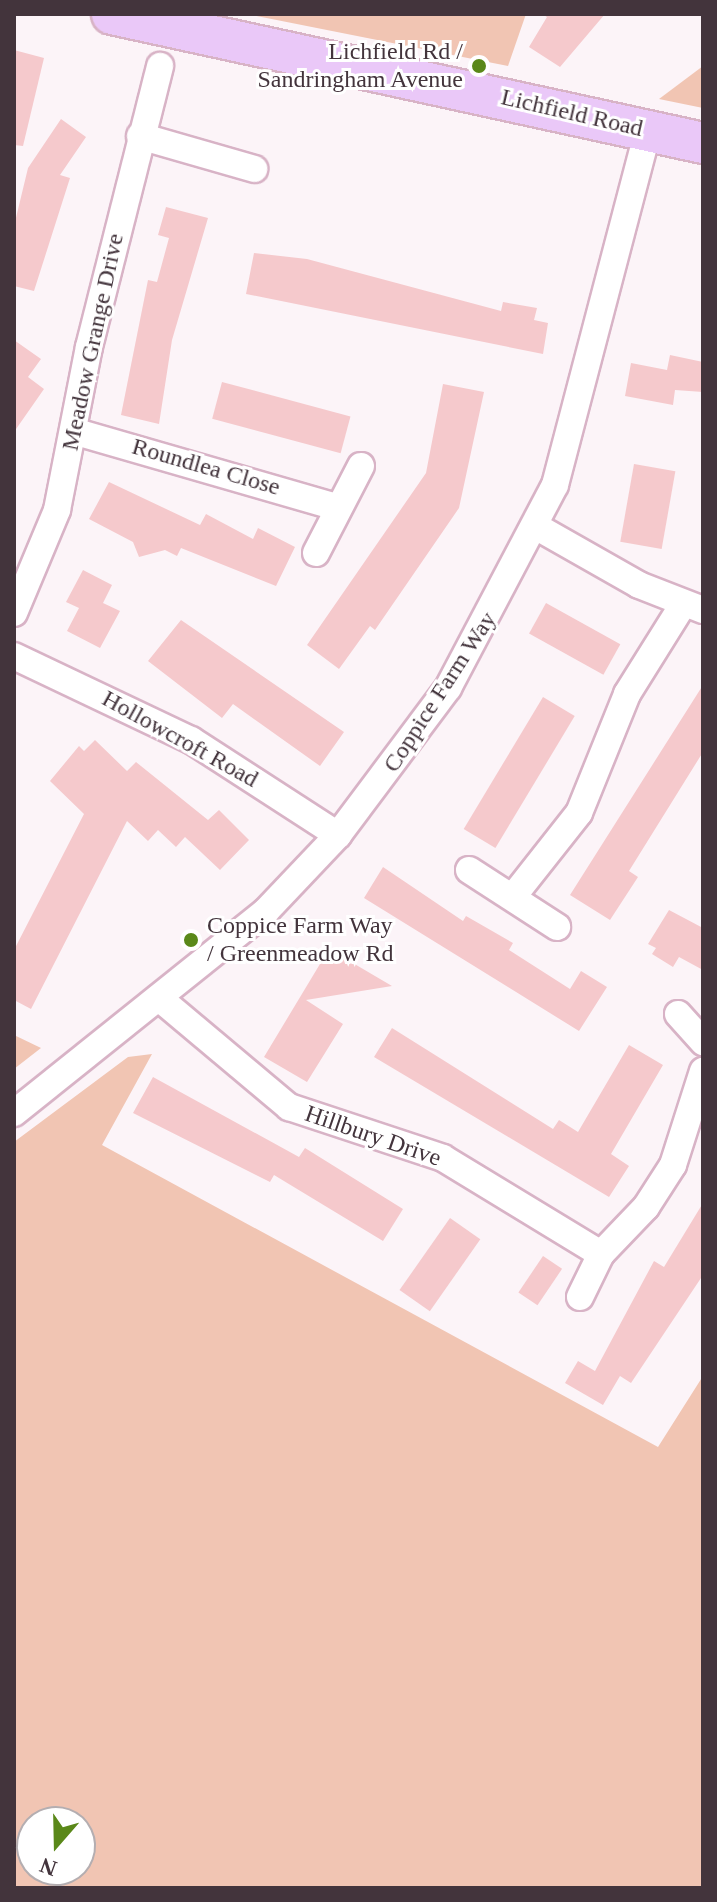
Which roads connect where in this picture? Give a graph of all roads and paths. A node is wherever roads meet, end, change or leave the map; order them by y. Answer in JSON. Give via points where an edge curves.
{"nodes":[{"id":1,"x":112,"y":14,"type":"edge"},
{"id":2,"x":223,"y":24,"type":"edge"},
{"id":3,"x":160,"y":66,"type":"dead end"},
{"id":4,"x":648,"y":130,"type":"junction"},
{"id":5,"x":140,"y":136,"type":"junction"},
{"id":6,"x":703,"y":143,"type":"edge"},
{"id":7,"x":254,"y":169,"type":"dead end"},
{"id":8,"x":73,"y":431,"type":"junction"},
{"id":9,"x":361,"y":466,"type":"dead end"},
{"id":10,"x":337,"y":507,"type":"junction"},
{"id":11,"x":537,"y":527,"type":"junction"},
{"id":12,"x":316,"y":553,"type":"dead end"},
{"id":13,"x":692,"y":608,"type":"edge"},
{"id":14,"x":14,"y":613,"type":"edge"},
{"id":15,"x":14,"y":656,"type":"edge"},
{"id":16,"x":338,"y":835,"type":"junction"},
{"id":17,"x":469,"y":870,"type":"dead end"},
{"id":18,"x":515,"y":894,"type":"junction"},
{"id":19,"x":557,"y":927,"type":"dead end"},
{"id":20,"x":159,"y":998,"type":"junction"},
{"id":21,"x":678,"y":1014,"type":"dead end"},
{"id":22,"x":703,"y":1042,"type":"edge"},
{"id":23,"x":703,"y":1071,"type":"edge"},
{"id":24,"x":14,"y":1113,"type":"edge"},
{"id":25,"x":601,"y":1254,"type":"junction"},
{"id":26,"x":580,"y":1297,"type":"dead end"}],
"edges":[{"from":1,"to":2,"type":"main road","name":"Lichfield Road"},
{"from":2,"to":4,"type":"main road","name":"Lichfield Road"},
{"from":3,"to":5,"type":"street","name":"Meadow Grange Drive"},
{"from":4,"to":6,"type":"main road","name":"Lichfield Road"},
{"from":4,"to":11,"type":"street","name":"Coppice Farm Way","via":[[573,430]]},
{"from":5,"to":7,"type":"street"},
{"from":5,"to":8,"type":"street","name":"Meadow Grange Drive"},
{"from":8,"to":10,"type":"street","name":"Roundlea Close","via":[[202,462]]},
{"from":8,"to":14,"type":"street","name":"Meadow Grange Drive","via":[[57,510]]},
{"from":9,"to":10,"type":"street"},
{"from":10,"to":12,"type":"street"},
{"from":11,"to":13,"type":"street"},
{"from":11,"to":16,"type":"street","name":"Coppice Farm Way","via":[[448,688]]},
{"from":13,"to":18,"type":"street","via":[[627,694],[579,813]]},
{"from":15,"to":16,"type":"street","name":"Hollowcroft Road","via":[[191,740]]},
{"from":16,"to":20,"type":"street","name":"Coppice Farm Way","via":[[266,911]]},
{"from":17,"to":18,"type":"street"},
{"from":18,"to":19,"type":"street"},
{"from":20,"to":24,"type":"street","name":"Coppice Farm Way"},
{"from":20,"to":25,"type":"street","name":"Hillbury Drive","via":[[289,1107],[443,1158]]},
{"from":21,"to":22,"type":"street"},
{"from":23,"to":25,"type":"street","via":[[673,1165],[646,1207]]},
{"from":25,"to":26,"type":"street"}]}
